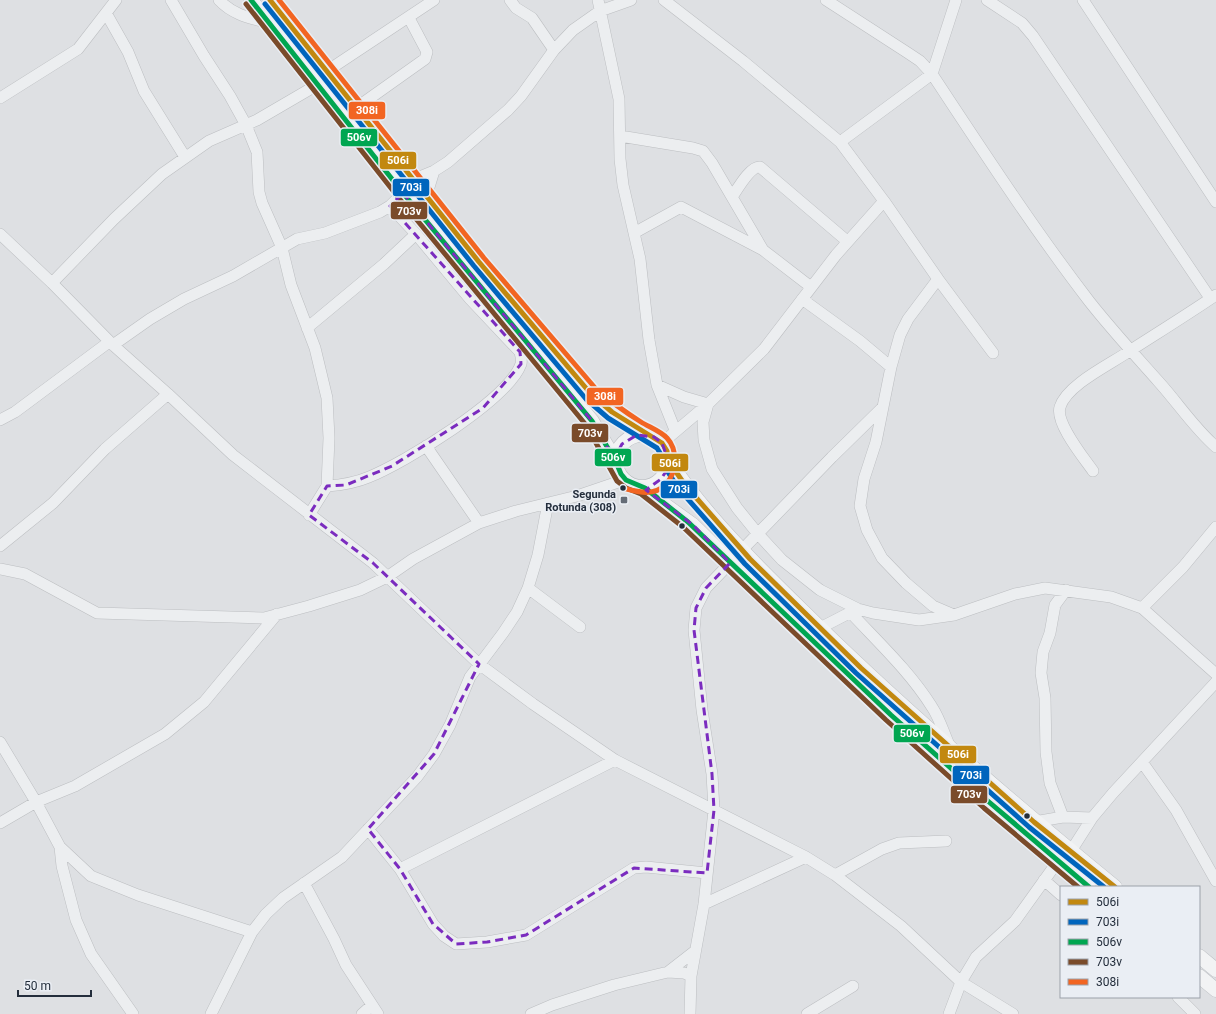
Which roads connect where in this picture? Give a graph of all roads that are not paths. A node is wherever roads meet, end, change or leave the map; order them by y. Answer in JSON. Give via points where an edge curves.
{"nodes":[{"id":1,"x":116,"y":0,"type":"edge"},
{"id":2,"x":171,"y":0,"type":"edge"},
{"id":3,"x":219,"y":0,"type":"edge"},
{"id":4,"x":251,"y":0,"type":"edge"},
{"id":5,"x":270,"y":0,"type":"edge"},
{"id":6,"x":434,"y":0,"type":"edge"},
{"id":7,"x":510,"y":0,"type":"edge"},
{"id":8,"x":598,"y":0,"type":"edge"},
{"id":9,"x":631,"y":0,"type":"edge"},
{"id":10,"x":664,"y":0,"type":"edge"},
{"id":11,"x":826,"y":0,"type":"edge"},
{"id":12,"x":956,"y":0,"type":"edge"},
{"id":13,"x":988,"y":0,"type":"edge"},
{"id":14,"x":1083,"y":0,"type":"edge"},
{"id":15,"x":600,"y":11,"type":"junction"},
{"id":16,"x":106,"y":13,"type":"junction"},
{"id":17,"x":409,"y":18,"type":"junction"},
{"id":18,"x":269,"y":23,"type":"junction"},
{"id":19,"x":554,"y":50,"type":"junction"},
{"id":20,"x":326,"y":71,"type":"junction"},
{"id":21,"x":932,"y":74,"type":"junction"},
{"id":22,"x":316,"y":85,"type":"junction"},
{"id":23,"x":0,"y":98,"type":"edge"},
{"id":24,"x":356,"y":108,"type":"junction"},
{"id":25,"x":246,"y":125,"type":"junction"},
{"id":26,"x":620,"y":136,"type":"junction"},
{"id":27,"x":840,"y":142,"type":"junction"},
{"id":28,"x":185,"y":157,"type":"junction"},
{"id":29,"x":434,"y":171,"type":"junction"},
{"id":30,"x":412,"y":180,"type":"junction"},
{"id":31,"x":403,"y":193,"type":"junction"},
{"id":32,"x":426,"y":197,"type":"junction"},
{"id":33,"x":732,"y":197,"type":"junction"},
{"id":34,"x":1215,"y":199,"type":"edge"},
{"id":35,"x":884,"y":202,"type":"junction"},
{"id":36,"x":390,"y":206,"type":"junction"},
{"id":37,"x":634,"y":233,"type":"junction"},
{"id":38,"x":0,"y":234,"type":"edge"},
{"id":39,"x":416,"y":234,"type":"junction"},
{"id":40,"x":848,"y":241,"type":"junction"},
{"id":41,"x":282,"y":248,"type":"junction"},
{"id":42,"x":763,"y":250,"type":"junction"},
{"id":43,"x":938,"y":279,"type":"junction"},
{"id":44,"x":52,"y":283,"type":"junction"},
{"id":45,"x":811,"y":287,"type":"junction"},
{"id":46,"x":1213,"y":296,"type":"edge"},
{"id":47,"x":802,"y":299,"type":"junction"},
{"id":48,"x":307,"y":328,"type":"junction"},
{"id":49,"x":111,"y":343,"type":"junction"},
{"id":50,"x":1130,"y":351,"type":"junction"},
{"id":51,"x":993,"y":353,"type":"dead end"},
{"id":52,"x":891,"y":367,"type":"junction"},
{"id":53,"x":657,"y":385,"type":"junction"},
{"id":54,"x":168,"y":394,"type":"junction"},
{"id":55,"x":708,"y":404,"type":"junction"},
{"id":56,"x":883,"y":407,"type":"junction"},
{"id":57,"x":0,"y":420,"type":"edge"},
{"id":58,"x":675,"y":430,"type":"junction"},
{"id":59,"x":646,"y":434,"type":"junction"},
{"id":60,"x":662,"y":443,"type":"junction"},
{"id":61,"x":426,"y":446,"type":"junction"},
{"id":62,"x":1216,"y":447,"type":"edge"},
{"id":63,"x":668,"y":460,"type":"junction"},
{"id":64,"x":616,"y":461,"type":"junction"},
{"id":65,"x":1093,"y":471,"type":"dead end"},
{"id":66,"x":624,"y":480,"type":"junction"},
{"id":67,"x":328,"y":486,"type":"junction"},
{"id":68,"x":643,"y":487,"type":"junction"},
{"id":69,"x":548,"y":503,"type":"junction"},
{"id":70,"x":309,"y":515,"type":"junction"},
{"id":71,"x":479,"y":523,"type":"junction"},
{"id":72,"x":1216,"y":527,"type":"edge"},
{"id":73,"x":758,"y":534,"type":"junction"},
{"id":74,"x":0,"y":546,"type":"edge"},
{"id":75,"x":741,"y":551,"type":"junction"},
{"id":76,"x":730,"y":563,"type":"junction"},
{"id":77,"x":0,"y":569,"type":"edge"},
{"id":78,"x":387,"y":577,"type":"junction"},
{"id":79,"x":528,"y":588,"type":"junction"},
{"id":80,"x":1066,"y":590,"type":"junction"},
{"id":81,"x":1142,"y":608,"type":"junction"},
{"id":82,"x":854,"y":611,"type":"junction"},
{"id":83,"x":277,"y":614,"type":"junction"},
{"id":84,"x":954,"y":615,"type":"junction"},
{"id":85,"x":580,"y":627,"type":"dead end"},
{"id":86,"x":820,"y":628,"type":"junction"},
{"id":87,"x":479,"y":664,"type":"junction"},
{"id":88,"x":1216,"y":674,"type":"edge"},
{"id":89,"x":1216,"y":682,"type":"edge"},
{"id":90,"x":0,"y":742,"type":"edge"},
{"id":91,"x":950,"y":747,"type":"junction"},
{"id":92,"x":615,"y":760,"type":"junction"},
{"id":93,"x":1142,"y":762,"type":"junction"},
{"id":94,"x":36,"y":802,"type":"junction"},
{"id":95,"x":714,"y":810,"type":"junction"},
{"id":96,"x":1063,"y":817,"type":"junction"},
{"id":97,"x":1092,"y":818,"type":"junction"},
{"id":98,"x":1034,"y":822,"type":"junction"},
{"id":99,"x":0,"y":823,"type":"edge"},
{"id":100,"x":368,"y":829,"type":"junction"},
{"id":101,"x":946,"y":841,"type":"dead end"},
{"id":102,"x":60,"y":847,"type":"junction"},
{"id":103,"x":1071,"y":851,"type":"junction"},
{"id":104,"x":806,"y":857,"type":"junction"},
{"id":105,"x":1058,"y":861,"type":"junction"},
{"id":106,"x":400,"y":869,"type":"junction"},
{"id":107,"x":707,"y":873,"type":"junction"},
{"id":108,"x":835,"y":875,"type":"junction"},
{"id":109,"x":1044,"y":880,"type":"junction"},
{"id":110,"x":1216,"y":881,"type":"edge"},
{"id":111,"x":304,"y":883,"type":"junction"},
{"id":112,"x":1088,"y":886,"type":"edge"},
{"id":113,"x":1113,"y":886,"type":"edge"},
{"id":114,"x":1060,"y":894,"type":"edge"},
{"id":115,"x":704,"y":904,"type":"junction"},
{"id":116,"x":252,"y":932,"type":"junction"},
{"id":117,"x":695,"y":951,"type":"junction"},
{"id":118,"x":1200,"y":957,"type":"edge"},
{"id":119,"x":1216,"y":970,"type":"edge"},
{"id":120,"x":668,"y":972,"type":"junction"},
{"id":121,"x":691,"y":976,"type":"junction"},
{"id":122,"x":1200,"y":977,"type":"edge"},
{"id":123,"x":961,"y":982,"type":"junction"},
{"id":124,"x":854,"y":986,"type":"dead end"},
{"id":125,"x":1216,"y":990,"type":"edge"},
{"id":126,"x":1179,"y":998,"type":"edge"},
{"id":127,"x":375,"y":1010,"type":"edge"},
{"id":128,"x":550,"y":1010,"type":"edge"},
{"id":129,"x":1191,"y":1010,"type":"edge"},
{"id":130,"x":533,"y":1013,"type":"edge"},
{"id":131,"x":133,"y":1014,"type":"edge"},
{"id":132,"x":211,"y":1014,"type":"edge"},
{"id":133,"x":362,"y":1014,"type":"edge"},
{"id":134,"x":690,"y":1014,"type":"edge"},
{"id":135,"x":807,"y":1014,"type":"edge"},
{"id":136,"x":948,"y":1014,"type":"edge"},
{"id":137,"x":1013,"y":1014,"type":"edge"},
{"id":138,"x":1180,"y":1014,"type":"edge"}],
"edges":[{"from":1,"to":16,"type":"street"},
{"from":2,"to":25,"type":"street"},
{"from":3,"to":18,"type":"street","via":[[236,14]]},
{"from":4,"to":18,"type":"main road"},
{"from":5,"to":20,"type":"main road"},
{"from":6,"to":17,"type":"street"},
{"from":7,"to":19,"type":"street","via":[[516,8],[532,18]]},
{"from":8,"to":15,"type":"street"},
{"from":9,"to":15,"type":"street"},
{"from":10,"to":27,"type":"street","via":[[743,61]]},
{"from":11,"to":21,"type":"street","via":[[920,61]]},
{"from":12,"to":21,"type":"street"},
{"from":13,"to":46,"type":"street","via":[[1022,24],[1033,36]]},
{"from":14,"to":34,"type":"street"},
{"from":15,"to":19,"type":"street","via":[[573,30]]},
{"from":15,"to":26,"type":"street","via":[[619,98]]},
{"from":16,"to":23,"type":"street","via":[[78,50]]},
{"from":16,"to":28,"type":"street","via":[[128,52],[144,91]]},
{"from":17,"to":20,"type":"street"},
{"from":17,"to":24,"type":"street","via":[[427,52],[425,59]]},
{"from":18,"to":22,"type":"main road"},
{"from":19,"to":29,"type":"street","via":[[508,110],[459,153]]},
{"from":20,"to":24,"type":"main road"},
{"from":21,"to":27,"type":"street"},
{"from":21,"to":50,"type":"street","via":[[1017,201],[1089,301]]},
{"from":22,"to":25,"type":"street"},
{"from":22,"to":31,"type":"main road"},
{"from":24,"to":30,"type":"main road"},
{"from":25,"to":28,"type":"street","via":[[209,141]]},
{"from":25,"to":41,"type":"street","via":[[257,152],[262,203]]},
{"from":26,"to":33,"type":"street","via":[[693,148],[703,152]]},
{"from":26,"to":37,"type":"street","via":[[623,185]]},
{"from":27,"to":35,"type":"street"},
{"from":28,"to":44,"type":"street","via":[[141,193]]},
{"from":29,"to":30,"type":"street"},
{"from":29,"to":32,"type":"street"},
{"from":30,"to":32,"type":"main road"},
{"from":31,"to":36,"type":"street"},
{"from":31,"to":64,"type":"main road","via":[[592,421]]},
{"from":32,"to":59,"type":"main road","via":[[591,394],[612,412]]},
{"from":33,"to":40,"type":"street","via":[[752,170],[760,167]]},
{"from":33,"to":42,"type":"street"},
{"from":35,"to":40,"type":"street"},
{"from":35,"to":43,"type":"street"},
{"from":36,"to":39,"type":"street"},
{"from":36,"to":41,"type":"street","via":[[325,233],[298,239]]},
{"from":37,"to":42,"type":"street","via":[[681,207]]},
{"from":37,"to":53,"type":"street","via":[[640,259]]},
{"from":38,"to":44,"type":"street"},
{"from":39,"to":48,"type":"street","via":[[373,274]]},
{"from":39,"to":61,"type":"street","via":[[522,357],[517,370],[483,408]]},
{"from":40,"to":45,"type":"street"},
{"from":41,"to":48,"type":"street","via":[[291,285]]},
{"from":41,"to":49,"type":"street","via":[[233,276],[178,302]]},
{"from":42,"to":45,"type":"street"},
{"from":43,"to":51,"type":"street"},
{"from":43,"to":52,"type":"street","via":[[908,319],[900,335]]},
{"from":44,"to":49,"type":"street"},
{"from":45,"to":47,"type":"street"},
{"from":46,"to":50,"type":"street"},
{"from":47,"to":52,"type":"street"},
{"from":47,"to":55,"type":"street","via":[[764,348]]},
{"from":48,"to":67,"type":"street","via":[[315,348],[327,398]]},
{"from":49,"to":54,"type":"street"},
{"from":49,"to":57,"type":"street"},
{"from":50,"to":62,"type":"street"},
{"from":50,"to":65,"type":"street","via":[[1082,381],[1060,407],[1068,435]]},
{"from":52,"to":56,"type":"street"},
{"from":53,"to":55,"type":"street"},
{"from":53,"to":58,"type":"street"},
{"from":54,"to":70,"type":"street","via":[[233,455]]},
{"from":54,"to":74,"type":"street","via":[[105,449],[53,503]]},
{"from":55,"to":58,"type":"street"},
{"from":55,"to":73,"type":"street","via":[[703,422],[704,440],[712,469],[737,508]]},
{"from":56,"to":73,"type":"street"},
{"from":56,"to":84,"type":"street","via":[[876,442],[864,478],[860,506],[867,530],[882,558],[906,583],[933,606]]},
{"from":58,"to":60,"type":"street"},
{"from":59,"to":60,"type":"main road"},
{"from":59,"to":64,"type":"main road","via":[[632,437],[622,444],[617,452]]},
{"from":60,"to":63,"type":"main road","via":[[667,451]]},
{"from":61,"to":67,"type":"street","via":[[368,478]]},
{"from":61,"to":71,"type":"street"},
{"from":63,"to":68,"type":"main road","via":[[667,470],[661,479]]},
{"from":63,"to":75,"type":"main road","via":[[685,485]]},
{"from":64,"to":66,"type":"main road","via":[[618,471]]},
{"from":66,"to":68,"type":"main road"},
{"from":66,"to":69,"type":"street"},
{"from":67,"to":70,"type":"street"},
{"from":68,"to":76,"type":"main road","via":[[693,525]]},
{"from":69,"to":71,"type":"street"},
{"from":69,"to":79,"type":"street","via":[[538,555]]},
{"from":70,"to":78,"type":"street","via":[[359,552]]},
{"from":71,"to":78,"type":"street","via":[[413,559]]},
{"from":72,"to":81,"type":"street","via":[[1183,567]]},
{"from":73,"to":75,"type":"street"},
{"from":73,"to":82,"type":"street","via":[[782,560],[811,585]]},
{"from":75,"to":86,"type":"main road"},
{"from":76,"to":95,"type":"street","via":[[706,588],[696,608],[694,630]]},
{"from":76,"to":105,"type":"main road","via":[[854,683]]},
{"from":77,"to":83,"type":"street","via":[[25,574],[97,613],[264,618]]},
{"from":78,"to":83,"type":"street","via":[[360,590]]},
{"from":78,"to":87,"type":"street"},
{"from":79,"to":85,"type":"street"},
{"from":79,"to":87,"type":"street","via":[[517,612]]},
{"from":80,"to":81,"type":"street","via":[[1111,597]]},
{"from":80,"to":84,"type":"street","via":[[1045,588],[1015,594]]},
{"from":80,"to":96,"type":"street","via":[[1055,605],[1050,633],[1042,652],[1041,673],[1050,783]]},
{"from":81,"to":88,"type":"street"},
{"from":82,"to":84,"type":"street","via":[[919,620]]},
{"from":82,"to":86,"type":"street"},
{"from":82,"to":91,"type":"street","via":[[923,693],[934,709]]},
{"from":83,"to":94,"type":"street","via":[[204,702],[164,734],[75,786]]},
{"from":86,"to":91,"type":"main road"},
{"from":87,"to":92,"type":"street"},
{"from":87,"to":100,"type":"street","via":[[470,677],[450,725],[434,754],[417,777]]},
{"from":89,"to":93,"type":"street"},
{"from":90,"to":94,"type":"street"},
{"from":91,"to":98,"type":"main road"},
{"from":92,"to":95,"type":"street"},
{"from":92,"to":106,"type":"street"},
{"from":93,"to":97,"type":"street"},
{"from":93,"to":110,"type":"street","via":[[1176,810]]},
{"from":94,"to":99,"type":"street"},
{"from":94,"to":102,"type":"street"},
{"from":95,"to":104,"type":"street"},
{"from":95,"to":107,"type":"street"},
{"from":96,"to":97,"type":"street"},
{"from":96,"to":98,"type":"street"},
{"from":97,"to":103,"type":"street"},
{"from":98,"to":103,"type":"main road"},
{"from":100,"to":106,"type":"street"},
{"from":100,"to":111,"type":"street","via":[[342,857]]},
{"from":101,"to":108,"type":"street","via":[[899,843],[882,849]]},
{"from":102,"to":116,"type":"street","via":[[91,876],[138,895]]},
{"from":102,"to":131,"type":"street","via":[[62,866],[76,920],[91,954]]},
{"from":103,"to":113,"type":"main road"},
{"from":104,"to":108,"type":"street"},
{"from":104,"to":115,"type":"street"},
{"from":105,"to":109,"type":"street"},
{"from":105,"to":112,"type":"main road"},
{"from":106,"to":107,"type":"street","via":[[433,924],[456,944],[526,934],[634,868]]},
{"from":107,"to":115,"type":"street"},
{"from":108,"to":123,"type":"street","via":[[901,926]]},
{"from":109,"to":114,"type":"street"},
{"from":109,"to":123,"type":"street","via":[[1015,921],[976,956]]},
{"from":111,"to":116,"type":"street","via":[[266,914]]},
{"from":111,"to":127,"type":"street","via":[[346,965]]},
{"from":115,"to":117,"type":"street"},
{"from":116,"to":132,"type":"street"},
{"from":117,"to":120,"type":"street"},
{"from":117,"to":121,"type":"street"},
{"from":118,"to":119,"type":"main road"},
{"from":120,"to":121,"type":"street"},
{"from":120,"to":128,"type":"street","via":[[614,985]]},
{"from":121,"to":134,"type":"street"},
{"from":122,"to":125,"type":"main road"},
{"from":123,"to":136,"type":"street"},
{"from":123,"to":137,"type":"street"},
{"from":124,"to":135,"type":"street"},
{"from":126,"to":129,"type":"street"},
{"from":127,"to":133,"type":"street"},
{"from":128,"to":130,"type":"street"},
{"from":129,"to":138,"type":"street"}]}
